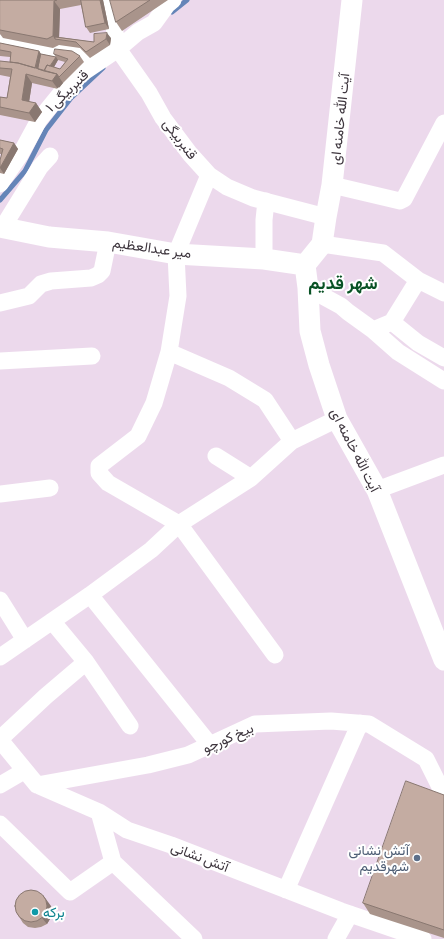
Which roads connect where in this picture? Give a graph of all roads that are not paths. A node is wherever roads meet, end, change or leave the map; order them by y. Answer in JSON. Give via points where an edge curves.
{"nodes":[{"id":1,"x":109,"y":0,"type":"edge"},
{"id":2,"x":172,"y":0,"type":"edge"},
{"id":3,"x":352,"y":0,"type":"edge"},
{"id":4,"x":0,"y":43,"type":"edge"},
{"id":5,"x":118,"y":49,"type":"junction"},
{"id":6,"x":94,"y":65,"type":"junction"},
{"id":7,"x":444,"y":123,"type":"edge"},
{"id":8,"x":20,"y":156,"type":"junction"},
{"id":9,"x":208,"y":175,"type":"junction"},
{"id":10,"x":1,"y":181,"type":"edge"},
{"id":11,"x":332,"y":185,"type":"junction"},
{"id":12,"x":266,"y":201,"type":"junction"},
{"id":13,"x":326,"y":217,"type":"junction"},
{"id":14,"x":1,"y":227,"type":"edge"},
{"id":15,"x":108,"y":242,"type":"junction"},
{"id":16,"x":322,"y":244,"type":"junction"},
{"id":17,"x":176,"y":254,"type":"junction"},
{"id":18,"x":264,"y":259,"type":"junction"},
{"id":19,"x":305,"y":265,"type":"junction"},
{"id":20,"x":418,"y":280,"type":"junction"},
{"id":21,"x":308,"y":288,"type":"junction"},
{"id":22,"x":444,"y":293,"type":"edge"},
{"id":23,"x":0,"y":303,"type":"edge"},
{"id":24,"x":392,"y":322,"type":"junction"},
{"id":25,"x":373,"y":330,"type":"junction"},
{"id":26,"x":169,"y":352,"type":"junction"},
{"id":27,"x":92,"y":356,"type":"dead end"},
{"id":28,"x":444,"y":358,"type":"edge"},
{"id":29,"x":0,"y":361,"type":"edge"},
{"id":30,"x":444,"y":381,"type":"edge"},
{"id":31,"x":337,"y":419,"type":"junction"},
{"id":32,"x":292,"y":441,"type":"junction"},
{"id":33,"x":216,"y":456,"type":"dead end"},
{"id":34,"x":444,"y":465,"type":"edge"},
{"id":35,"x":251,"y":478,"type":"junction"},
{"id":36,"x":50,"y":488,"type":"dead end"},
{"id":37,"x":377,"y":490,"type":"junction"},
{"id":38,"x":0,"y":494,"type":"edge"},
{"id":39,"x":179,"y":524,"type":"junction"},
{"id":40,"x":90,"y":595,"type":"junction"},
{"id":41,"x":0,"y":600,"type":"edge"},
{"id":42,"x":52,"y":621,"type":"junction"},
{"id":43,"x":26,"y":640,"type":"junction"},
{"id":44,"x":275,"y":655,"type":"dead end"},
{"id":45,"x":0,"y":656,"type":"edge"},
{"id":46,"x":444,"y":660,"type":"edge"},
{"id":47,"x":86,"y":662,"type":"junction"},
{"id":48,"x":360,"y":723,"type":"junction"},
{"id":49,"x":130,"y":726,"type":"dead end"},
{"id":50,"x":0,"y":740,"type":"edge"},
{"id":51,"x":210,"y":746,"type":"junction"},
{"id":52,"x":9,"y":778,"type":"edge"},
{"id":53,"x":37,"y":785,"type":"junction"},
{"id":54,"x":444,"y":788,"type":"edge"},
{"id":55,"x":99,"y":812,"type":"junction"},
{"id":56,"x":0,"y":824,"type":"edge"},
{"id":57,"x":113,"y":862,"type":"junction"},
{"id":58,"x":286,"y":890,"type":"junction"},
{"id":59,"x":350,"y":914,"type":"junction"},
{"id":60,"x":194,"y":939,"type":"edge"},
{"id":61,"x":336,"y":939,"type":"edge"},
{"id":62,"x":422,"y":939,"type":"edge"}],
"edges":[{"from":1,"to":5,"type":"street"},
{"from":2,"to":5,"type":"street","name":"قنبربیگی ۱","via":[[154,23],[138,32]]},
{"from":3,"to":11,"type":"main road","name":"آیت الله خامنه ای"},
{"from":4,"to":6,"type":"street","via":[[52,52],[63,49],[76,52]]},
{"from":5,"to":6,"type":"street","name":"قنبربیگی ۱"},
{"from":5,"to":9,"type":"street","name":"قنبربیگی","via":[[163,118]]},
{"from":6,"to":8,"type":"street","name":"قنبربیگی ۱","via":[[61,93],[39,120]]},
{"from":7,"to":11,"type":"street","via":[[404,199],[393,199]]},
{"from":8,"to":10,"type":"street","name":"قنبربیگی ۱"},
{"from":8,"to":14,"type":"street","via":[[45,162]]},
{"from":9,"to":12,"type":"street","name":"قنبربیگی","via":[[227,187]]},
{"from":9,"to":17,"type":"street"},
{"from":11,"to":13,"type":"main road","name":"آیت الله خامنه ای"},
{"from":12,"to":13,"type":"street","name":"قنبربیگی"},
{"from":12,"to":18,"type":"street"},
{"from":13,"to":16,"type":"main road","name":"آیت الله خامنه ای"},
{"from":14,"to":15,"type":"main road","name":"میر عبدالعظیم","via":[[49,237]]},
{"from":15,"to":17,"type":"main road","name":"میر عبدالعظیم"},
{"from":15,"to":23,"type":"street","via":[[102,270],[98,275],[91,278],[51,281],[41,284],[30,296]]},
{"from":16,"to":19,"type":"main road"},
{"from":16,"to":20,"type":"street","via":[[383,253]]},
{"from":17,"to":18,"type":"main road","name":"میر عبدالعظیم"},
{"from":17,"to":26,"type":"street","via":[[178,296]]},
{"from":18,"to":19,"type":"main road","name":"میر عبدالعظیم"},
{"from":19,"to":21,"type":"main road","name":"آیت الله خامنه ای"},
{"from":20,"to":22,"type":"street"},
{"from":20,"to":24,"type":"street"},
{"from":21,"to":25,"type":"street","via":[[341,306]]},
{"from":21,"to":31,"type":"main road","name":"آیت الله خامنه ای","via":[[310,331]]},
{"from":24,"to":25,"type":"street"},
{"from":24,"to":28,"type":"street","via":[[418,343]]},
{"from":25,"to":30,"type":"street","via":[[398,352]]},
{"from":26,"to":32,"type":"street","via":[[229,378],[265,400]]},
{"from":26,"to":39,"type":"street","via":[[154,403],[138,436],[99,466],[99,474],[108,483]]},
{"from":27,"to":29,"type":"street"},
{"from":31,"to":32,"type":"street"},
{"from":31,"to":37,"type":"main road","name":"آیت الله خامنه ای"},
{"from":32,"to":35,"type":"street"},
{"from":33,"to":35,"type":"street"},
{"from":34,"to":37,"type":"street"},
{"from":35,"to":39,"type":"street"},
{"from":36,"to":38,"type":"street"},
{"from":37,"to":46,"type":"main road","name":"آیت الله خامنه ای"},
{"from":39,"to":40,"type":"street","via":[[151,550]]},
{"from":39,"to":44,"type":"street"},
{"from":40,"to":42,"type":"street"},
{"from":40,"to":51,"type":"street"},
{"from":41,"to":43,"type":"street"},
{"from":42,"to":43,"type":"street"},
{"from":42,"to":47,"type":"street"},
{"from":43,"to":45,"type":"street"},
{"from":47,"to":49,"type":"street"},
{"from":47,"to":50,"type":"street"},
{"from":48,"to":51,"type":"street","name":"بیخ کورچو","via":[[331,721],[255,724]]},
{"from":48,"to":54,"type":"street","name":"بیخ کورچو","via":[[369,724],[426,759],[440,787]]},
{"from":48,"to":58,"type":"street"},
{"from":50,"to":52,"type":"street","name":"آتش نشانی"},
{"from":51,"to":53,"type":"street","name":"بیخ کورچو","via":[[188,755],[155,763]]},
{"from":52,"to":53,"type":"street","name":"آتش نشانی"},
{"from":53,"to":55,"type":"street","name":"آتش نشانی"},
{"from":55,"to":57,"type":"street"},
{"from":55,"to":58,"type":"street","name":"آتش نشانی","via":[[127,830]]},
{"from":56,"to":57,"type":"street","via":[[70,892]]},
{"from":57,"to":60,"type":"street"},
{"from":58,"to":59,"type":"street","name":"آتش نشانی"},
{"from":59,"to":61,"type":"street"},
{"from":59,"to":62,"type":"street","name":"آتش نشانی"}]}
